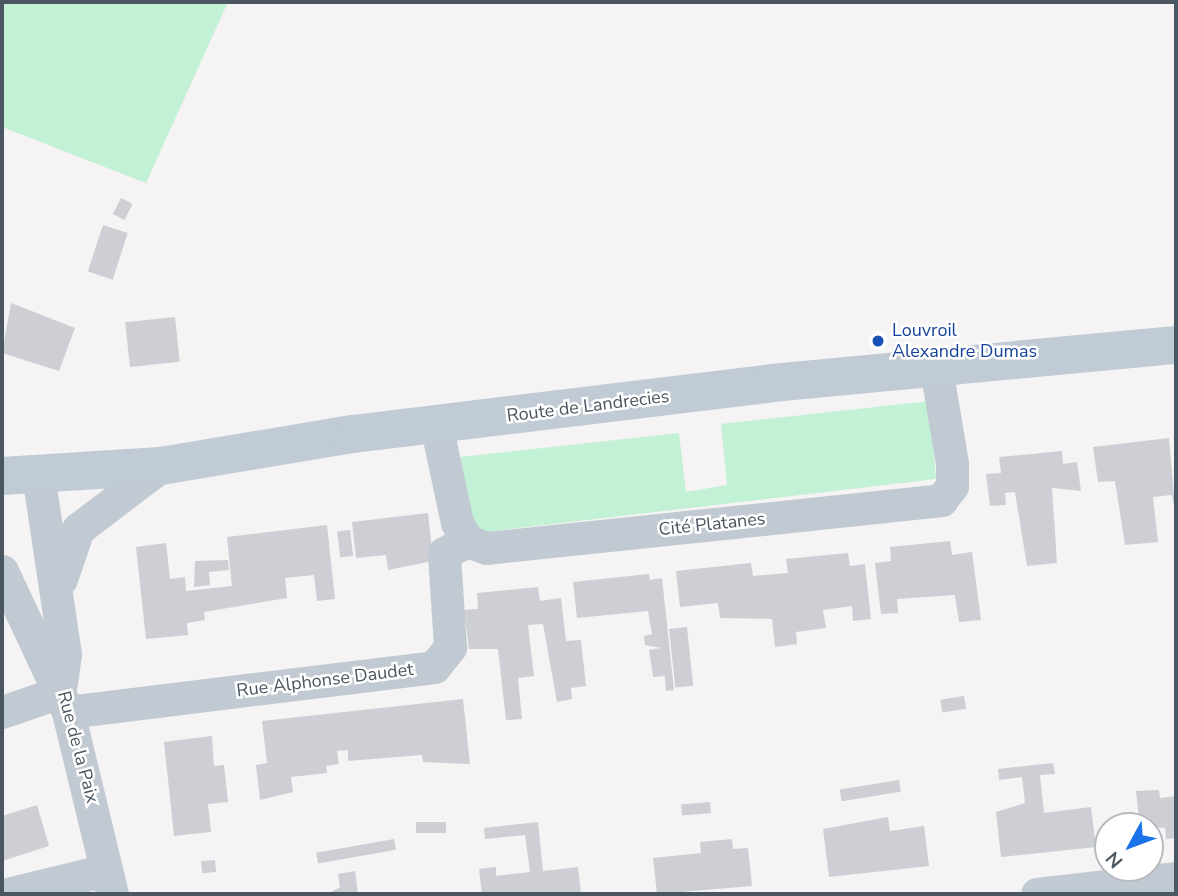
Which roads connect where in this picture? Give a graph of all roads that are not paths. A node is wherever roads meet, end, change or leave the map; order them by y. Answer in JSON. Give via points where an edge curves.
{"nodes":[{"id":1,"x":1176,"y":345,"type":"edge"},
{"id":2,"x":936,"y":368,"type":"junction"},
{"id":3,"x":436,"y":424,"type":"junction"},
{"id":4,"x":161,"y":466,"type":"junction"},
{"id":5,"x":20,"y":475,"type":"edge"},
{"id":6,"x":468,"y":541,"type":"junction"},
{"id":7,"x":4,"y":578,"type":"edge"},
{"id":8,"x":56,"y":598,"type":"junction"},
{"id":9,"x":64,"y":702,"type":"junction"},
{"id":10,"x":2,"y":712,"type":"edge"},
{"id":11,"x":1176,"y":878,"type":"edge"},
{"id":12,"x":109,"y":882,"type":"edge"},
{"id":13,"x":7,"y":894,"type":"edge"},
{"id":14,"x":1037,"y":894,"type":"edge"}],
"edges":[{"from":1,"to":2,"type":"main road","name":"Route de Landrecies"},
{"from":2,"to":3,"type":"main road","name":"Route de Landrecies"},
{"from":2,"to":6,"type":"street","name":"Cité Platanes","via":[[952,463],[952,486],[942,500],[486,548]]},
{"from":3,"to":4,"type":"main road","name":"Route de Landrecies"},
{"from":3,"to":6,"type":"street","via":[[457,523]]},
{"from":4,"to":5,"type":"main road","name":"Route de Landrecies"},
{"from":4,"to":8,"type":"street","via":[[78,529]]},
{"from":5,"to":8,"type":"street","name":"Rue de la Paix"},
{"from":6,"to":9,"type":"street","name":"Rue Alphonse Daudet","via":[[444,553],[450,647],[434,667]]},
{"from":7,"to":9,"type":"street"},
{"from":8,"to":9,"type":"street","name":"Rue de la Paix","via":[[65,654]]},
{"from":9,"to":10,"type":"street"},
{"from":9,"to":12,"type":"street","name":"Rue de la Paix"},
{"from":11,"to":14,"type":"street"},
{"from":12,"to":13,"type":"street"}]}
